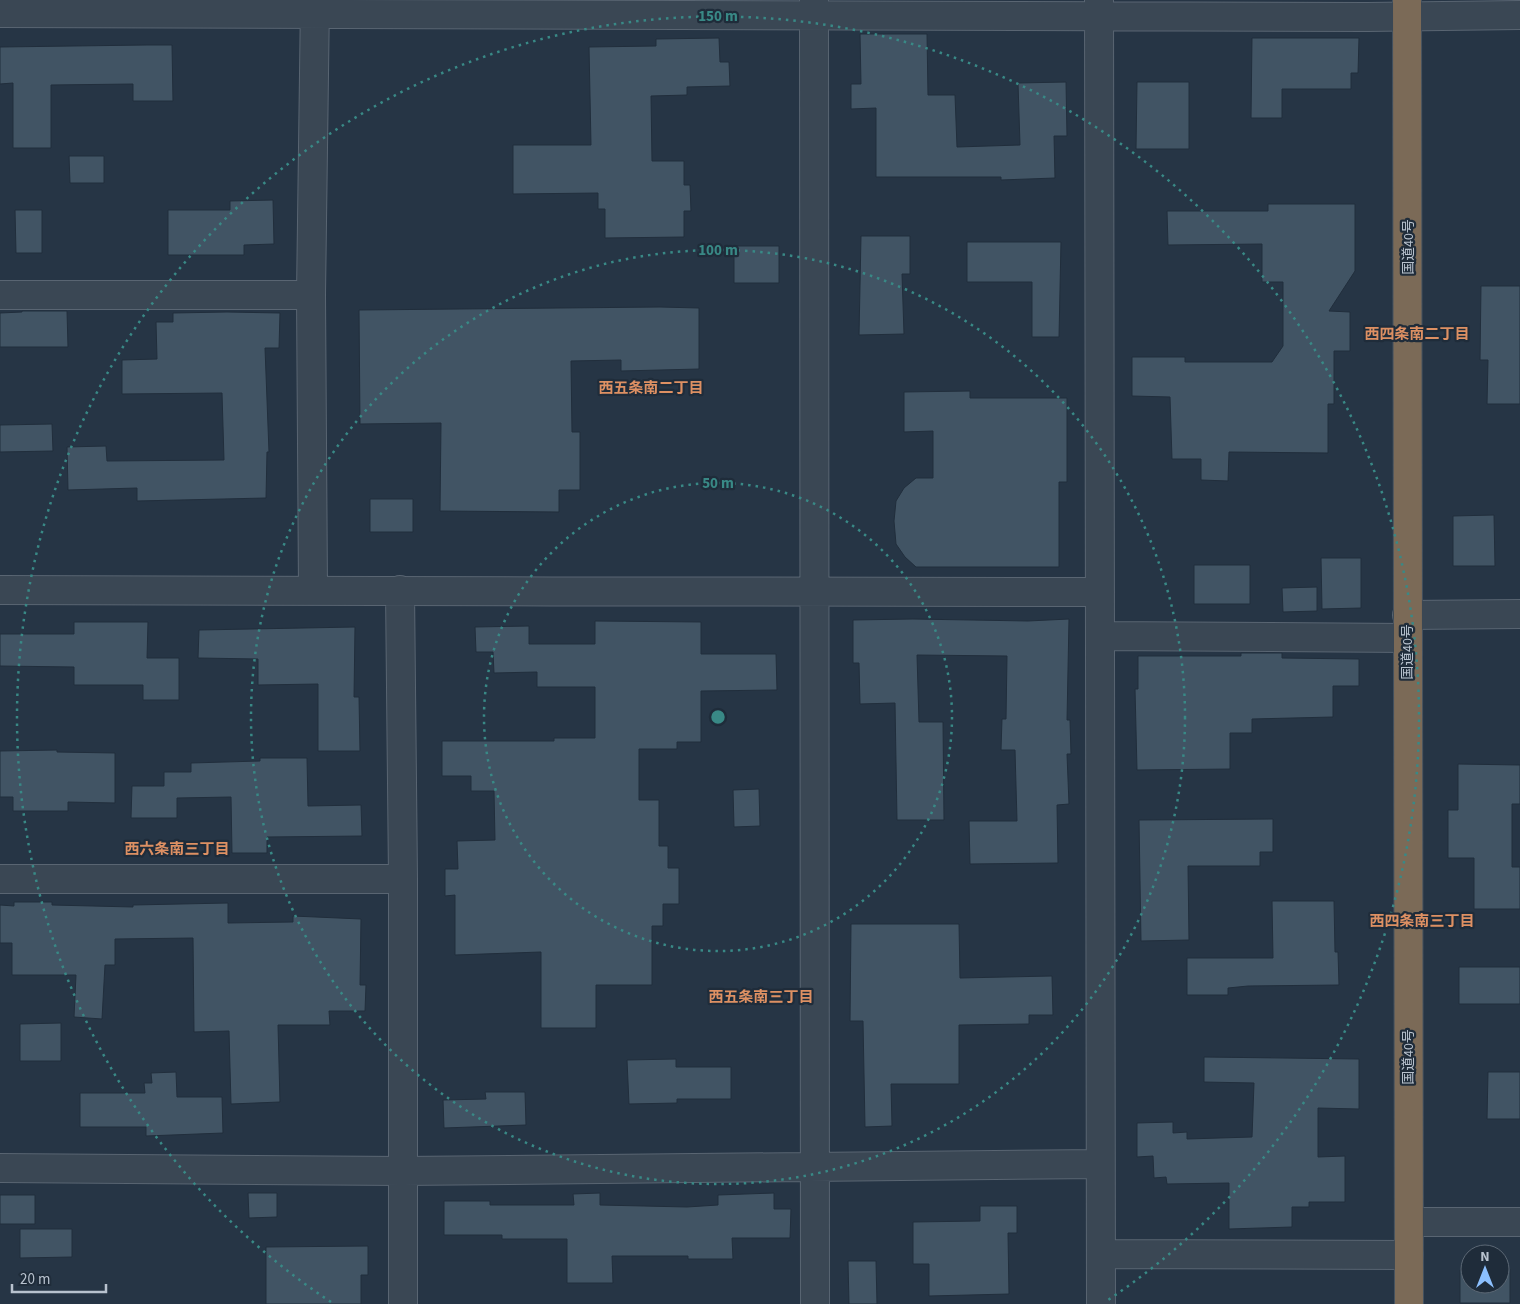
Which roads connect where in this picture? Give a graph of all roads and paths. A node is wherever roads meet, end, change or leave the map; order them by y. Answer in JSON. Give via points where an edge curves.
{"nodes":[{"id":1,"x":315,"y":7,"type":"edge"},
{"id":2,"x":814,"y":7,"type":"edge"},
{"id":3,"x":1098,"y":8,"type":"edge"},
{"id":4,"x":1408,"y":9,"type":"edge"},
{"id":5,"x":0,"y":13,"type":"edge"},
{"id":6,"x":1520,"y":15,"type":"edge"},
{"id":7,"x":0,"y":295,"type":"edge"},
{"id":8,"x":311,"y":295,"type":"junction"},
{"id":9,"x":0,"y":590,"type":"edge"},
{"id":10,"x":313,"y":590,"type":"junction"},
{"id":11,"x":400,"y":590,"type":"junction"},
{"id":12,"x":1100,"y":592,"type":"junction"},
{"id":13,"x":816,"y":593,"type":"junction"},
{"id":14,"x":1520,"y":614,"type":"edge"},
{"id":15,"x":1407,"y":626,"type":"junction"},
{"id":16,"x":1100,"y":636,"type":"junction"},
{"id":17,"x":0,"y":879,"type":"edge"},
{"id":18,"x":404,"y":879,"type":"junction"},
{"id":19,"x":1100,"y":1164,"type":"junction"},
{"id":20,"x":815,"y":1165,"type":"junction"},
{"id":21,"x":0,"y":1168,"type":"edge"},
{"id":22,"x":402,"y":1171,"type":"junction"},
{"id":23,"x":1409,"y":1222,"type":"junction"},
{"id":24,"x":1520,"y":1222,"type":"edge"},
{"id":25,"x":1102,"y":1254,"type":"junction"},
{"id":26,"x":1409,"y":1255,"type":"junction"},
{"id":27,"x":403,"y":1304,"type":"edge"},
{"id":28,"x":816,"y":1304,"type":"edge"},
{"id":29,"x":1101,"y":1304,"type":"edge"},
{"id":30,"x":1409,"y":1304,"type":"edge"}],
"edges":[{"from":1,"to":2,"type":"street"},
{"from":1,"to":5,"type":"street"},
{"from":1,"to":8,"type":"street"},
{"from":2,"to":3,"type":"street"},
{"from":2,"to":13,"type":"street"},
{"from":3,"to":4,"type":"street"},
{"from":3,"to":12,"type":"street"},
{"from":4,"to":6,"type":"street"},
{"from":4,"to":15,"type":"highway","name":"国道40号"},
{"from":7,"to":8,"type":"street"},
{"from":8,"to":10,"type":"street"},
{"from":9,"to":10,"type":"street"},
{"from":10,"to":11,"type":"street"},
{"from":11,"to":13,"type":"street"},
{"from":11,"to":18,"type":"street"},
{"from":12,"to":13,"type":"street"},
{"from":12,"to":16,"type":"street"},
{"from":13,"to":20,"type":"street"},
{"from":14,"to":15,"type":"street"},
{"from":15,"to":16,"type":"street"},
{"from":15,"to":23,"type":"highway","name":"国道40号"},
{"from":16,"to":19,"type":"street"},
{"from":17,"to":18,"type":"street"},
{"from":18,"to":22,"type":"street"},
{"from":19,"to":20,"type":"street"},
{"from":19,"to":25,"type":"street"},
{"from":20,"to":22,"type":"street"},
{"from":20,"to":28,"type":"street"},
{"from":21,"to":22,"type":"street"},
{"from":22,"to":27,"type":"street"},
{"from":23,"to":24,"type":"street"},
{"from":23,"to":26,"type":"highway","name":"国道40号"},
{"from":25,"to":26,"type":"street"},
{"from":25,"to":29,"type":"street"},
{"from":26,"to":30,"type":"highway","name":"国道40号"}]}
